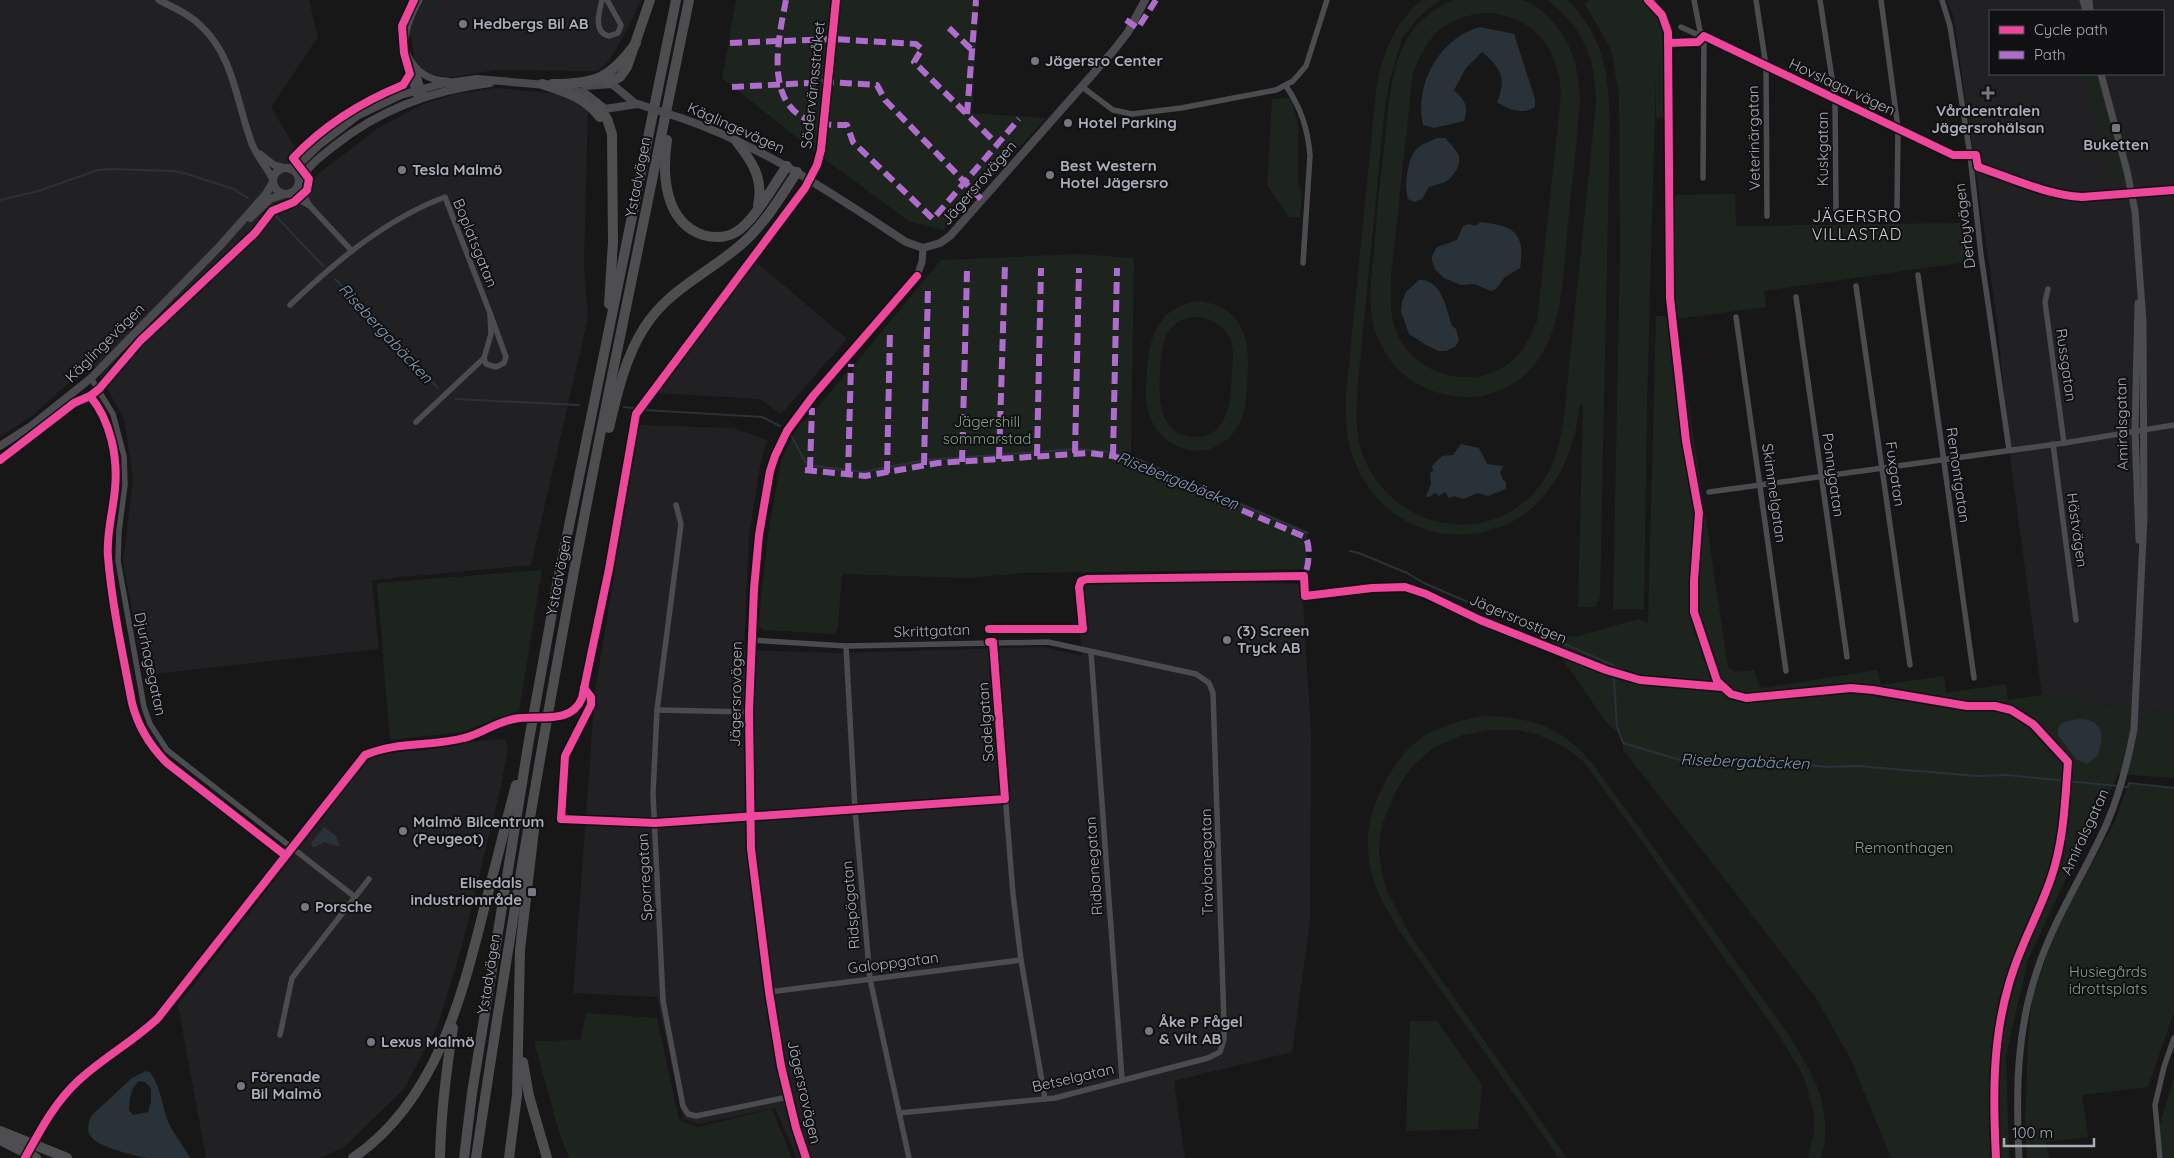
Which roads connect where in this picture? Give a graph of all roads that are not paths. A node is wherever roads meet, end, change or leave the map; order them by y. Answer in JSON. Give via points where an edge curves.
{"nodes":[{"id":1,"x":159,"y":0,"type":"edge"},
{"id":2,"x":419,"y":0,"type":"edge"},
{"id":3,"x":602,"y":0,"type":"edge"},
{"id":4,"x":607,"y":0,"type":"edge"},
{"id":5,"x":650,"y":0,"type":"edge"},
{"id":6,"x":676,"y":0,"type":"edge"},
{"id":7,"x":689,"y":0,"type":"edge"},
{"id":8,"x":1145,"y":0,"type":"edge"},
{"id":9,"x":1327,"y":0,"type":"edge"},
{"id":10,"x":1694,"y":0,"type":"edge"},
{"id":11,"x":1756,"y":0,"type":"edge"},
{"id":12,"x":1820,"y":0,"type":"edge"},
{"id":13,"x":1881,"y":0,"type":"edge"},
{"id":14,"x":1942,"y":0,"type":"edge"},
{"id":15,"x":1681,"y":27,"type":"dead end"},
{"id":16,"x":1704,"y":36,"type":"junction"},
{"id":17,"x":636,"y":43,"type":"junction"},
{"id":18,"x":404,"y":44,"type":"junction"},
{"id":19,"x":676,"y":63,"type":"junction"},
{"id":20,"x":414,"y":65,"type":"junction"},
{"id":21,"x":1766,"y":66,"type":"junction"},
{"id":22,"x":2101,"y":75,"type":"edge"},
{"id":23,"x":509,"y":80,"type":"junction"},
{"id":24,"x":458,"y":81,"type":"junction"},
{"id":25,"x":606,"y":83,"type":"junction"},
{"id":26,"x":542,"y":84,"type":"junction"},
{"id":27,"x":1081,"y":86,"type":"junction"},
{"id":28,"x":1286,"y":86,"type":"junction"},
{"id":29,"x":564,"y":87,"type":"junction"},
{"id":30,"x":419,"y":94,"type":"junction"},
{"id":31,"x":1835,"y":98,"type":"junction"},
{"id":32,"x":597,"y":104,"type":"junction"},
{"id":33,"x":638,"y":104,"type":"junction"},
{"id":34,"x":1898,"y":128,"type":"junction"},
{"id":35,"x":736,"y":141,"type":"junction"},
{"id":36,"x":252,"y":144,"type":"junction"},
{"id":37,"x":1970,"y":155,"type":"junction"},
{"id":38,"x":612,"y":158,"type":"junction"},
{"id":39,"x":787,"y":166,"type":"junction"},
{"id":40,"x":288,"y":168,"type":"junction"},
{"id":41,"x":798,"y":172,"type":"junction"},
{"id":42,"x":1703,"y":178,"type":"dead end"},
{"id":43,"x":273,"y":181,"type":"junction"},
{"id":44,"x":299,"y":183,"type":"junction"},
{"id":45,"x":287,"y":194,"type":"junction"},
{"id":46,"x":310,"y":206,"type":"junction"},
{"id":47,"x":1897,"y":207,"type":"dead end"},
{"id":48,"x":758,"y":209,"type":"junction"},
{"id":49,"x":1836,"y":210,"type":"dead end"},
{"id":50,"x":1767,"y":216,"type":"dead end"},
{"id":51,"x":219,"y":247,"type":"junction"},
{"id":52,"x":923,"y":248,"type":"junction"},
{"id":53,"x":352,"y":251,"type":"junction"},
{"id":54,"x":1303,"y":263,"type":"dead end"},
{"id":55,"x":1918,"y":275,"type":"dead end"},
{"id":56,"x":2140,"y":279,"type":"junction"},
{"id":57,"x":1856,"y":286,"type":"dead end"},
{"id":58,"x":2048,"y":290,"type":"dead end"},
{"id":59,"x":1796,"y":298,"type":"dead end"},
{"id":60,"x":290,"y":305,"type":"dead end"},
{"id":61,"x":490,"y":313,"type":"junction"},
{"id":62,"x":1736,"y":317,"type":"dead end"},
{"id":63,"x":484,"y":358,"type":"junction"},
{"id":64,"x":91,"y":378,"type":"junction"},
{"id":65,"x":595,"y":393,"type":"junction"},
{"id":66,"x":416,"y":422,"type":"dead end"},
{"id":67,"x":2174,"y":425,"type":"edge"},
{"id":68,"x":2145,"y":430,"type":"junction"},
{"id":69,"x":2134,"y":431,"type":"junction"},
{"id":70,"x":2064,"y":443,"type":"junction"},
{"id":71,"x":2053,"y":444,"type":"junction"},
{"id":72,"x":0,"y":446,"type":"edge"},
{"id":73,"x":2009,"y":449,"type":"junction"},
{"id":74,"x":1943,"y":459,"type":"junction"},
{"id":75,"x":1881,"y":468,"type":"junction"},
{"id":76,"x":1821,"y":477,"type":"junction"},
{"id":77,"x":1760,"y":484,"type":"junction"},
{"id":78,"x":1709,"y":492,"type":"dead end"},
{"id":79,"x":676,"y":505,"type":"dead end"},
{"id":80,"x":586,"y":515,"type":"junction"},
{"id":81,"x":2142,"y":570,"type":"junction"},
{"id":82,"x":2076,"y":620,"type":"dead end"},
{"id":83,"x":751,"y":640,"type":"junction"},
{"id":84,"x":993,"y":642,"type":"junction"},
{"id":85,"x":846,"y":646,"type":"junction"},
{"id":86,"x":1091,"y":652,"type":"junction"},
{"id":87,"x":1847,"y":657,"type":"dead end"},
{"id":88,"x":1910,"y":664,"type":"dead end"},
{"id":89,"x":1786,"y":671,"type":"dead end"},
{"id":90,"x":1200,"y":676,"type":"joint"},
{"id":91,"x":1974,"y":678,"type":"dead end"},
{"id":92,"x":657,"y":710,"type":"junction"},
{"id":93,"x":748,"y":712,"type":"junction"},
{"id":94,"x":529,"y":740,"type":"junction"},
{"id":95,"x":542,"y":754,"type":"junction"},
{"id":96,"x":369,"y":879,"type":"dead end"},
{"id":97,"x":355,"y":897,"type":"junction"},
{"id":98,"x":1021,"y":960,"type":"junction"},
{"id":99,"x":870,"y":979,"type":"junction"},
{"id":100,"x":769,"y":992,"type":"junction"},
{"id":101,"x":456,"y":1012,"type":"junction"},
{"id":102,"x":519,"y":1028,"type":"junction"},
{"id":103,"x":280,"y":1035,"type":"dead end"},
{"id":104,"x":2174,"y":1038,"type":"edge"},
{"id":105,"x":1220,"y":1052,"type":"joint"},
{"id":106,"x":1122,"y":1079,"type":"junction"},
{"id":107,"x":788,"y":1097,"type":"junction"},
{"id":108,"x":1045,"y":1099,"type":"junction"},
{"id":109,"x":899,"y":1113,"type":"junction"},
{"id":110,"x":0,"y":1131,"type":"edge"},
{"id":111,"x":0,"y":1140,"type":"edge"},
{"id":112,"x":36,"y":1158,"type":"edge"},
{"id":113,"x":66,"y":1158,"type":"edge"},
{"id":114,"x":353,"y":1158,"type":"edge"},
{"id":115,"x":440,"y":1158,"type":"edge"},
{"id":116,"x":464,"y":1158,"type":"edge"},
{"id":117,"x":476,"y":1158,"type":"edge"},
{"id":118,"x":509,"y":1158,"type":"edge"},
{"id":119,"x":547,"y":1158,"type":"edge"},
{"id":120,"x":806,"y":1158,"type":"edge"},
{"id":121,"x":910,"y":1158,"type":"edge"},
{"id":122,"x":2019,"y":1158,"type":"edge"},
{"id":123,"x":2160,"y":1158,"type":"edge"}],
"edges":[{"from":1,"to":36,"type":"street","via":[[193,19],[218,46]]},
{"from":2,"to":18,"type":"street","via":[[407,23]]},
{"from":3,"to":4,"type":"street","via":[[598,27],[602,34],[609,36],[618,33],[621,25]]},
{"from":5,"to":17,"type":"highway"},
{"from":6,"to":65,"type":"highway","name":"Ystadvägen"},
{"from":7,"to":19,"type":"highway","name":"Ystadvägen"},
{"from":8,"to":27,"type":"main road","name":"Jägersrovägen","via":[[1128,32]]},
{"from":9,"to":28,"type":"street","via":[[1306,66]]},
{"from":10,"to":16,"type":"street","via":[[1700,31]]},
{"from":11,"to":21,"type":"street","name":"Veterinärgatan"},
{"from":12,"to":31,"type":"street","name":"Kuskgatan"},
{"from":13,"to":34,"type":"street"},
{"from":14,"to":37,"type":"street","name":"Derbyvägen","via":[[1950,26]]},
{"from":15,"to":16,"type":"street","name":"Hovslagarvägen"},
{"from":16,"to":21,"type":"street","name":"Hovslagarvägen"},
{"from":16,"to":42,"type":"street"},
{"from":17,"to":25,"type":"highway","via":[[620,77]]},
{"from":17,"to":26,"type":"highway","via":[[620,64],[599,78],[576,83]]},
{"from":18,"to":20,"type":"street"},
{"from":18,"to":30,"type":"street","via":[[406,62]]},
{"from":19,"to":48,"type":"highway","via":[[677,80],[665,170],[673,208],[686,226],[714,237],[735,233]]},
{"from":19,"to":80,"type":"highway","name":"Ystadvägen"},
{"from":20,"to":24,"type":"street","via":[[425,76]]},
{"from":20,"to":30,"type":"street"},
{"from":21,"to":31,"type":"street","name":"Hovslagarvägen"},
{"from":21,"to":50,"type":"street","name":"Veterinärgatan"},
{"from":22,"to":56,"type":"street","name":"Amiralsgatan","via":[[2131,191]]},
{"from":23,"to":24,"type":"main road","name":"Käglingevägen"},
{"from":23,"to":26,"type":"main road","name":"Käglingevägen"},
{"from":23,"to":30,"type":"main road","name":"Käglingevägen"},
{"from":24,"to":30,"type":"main road","name":"Käglingevägen"},
{"from":25,"to":29,"type":"main road","name":"Käglingevägen"},
{"from":25,"to":32,"type":"main road","via":[[596,92]]},
{"from":25,"to":33,"type":"main road","name":"Käglingevägen","via":[[614,85]]},
{"from":26,"to":29,"type":"main road","name":"Käglingevägen"},
{"from":26,"to":38,"type":"highway","via":[[578,97],[593,109],[607,131]]},
{"from":27,"to":28,"type":"street","via":[[1113,110],[1132,114],[1267,92]]},
{"from":27,"to":52,"type":"main road","name":"Jägersrovägen","via":[[950,236]]},
{"from":28,"to":54,"type":"street","via":[[1300,108],[1309,142]]},
{"from":29,"to":32,"type":"main road","name":"Käglingevägen","via":[[586,94]]},
{"from":30,"to":40,"type":"main road","name":"Käglingevägen","via":[[388,101],[357,116],[298,165]]},
{"from":30,"to":44,"type":"main road","name":"Käglingevägen","via":[[348,135],[311,164]]},
{"from":31,"to":34,"type":"street","name":"Hovslagarvägen"},
{"from":31,"to":49,"type":"street","name":"Kuskgatan"},
{"from":32,"to":33,"type":"main road","name":"Käglingevägen","via":[[608,109]]},
{"from":32,"to":38,"type":"highway","via":[[610,128]]},
{"from":33,"to":35,"type":"main road","name":"Käglingevägen","bridge":true},
{"from":34,"to":37,"type":"street","name":"Hovslagarvägen","via":[[1953,156]]},
{"from":34,"to":47,"type":"street"},
{"from":35,"to":39,"type":"main road","name":"Käglingevägen"},
{"from":35,"to":48,"type":"highway","via":[[757,172],[760,190]]},
{"from":36,"to":40,"type":"street","via":[[267,161]]},
{"from":36,"to":43,"type":"street"},
{"from":37,"to":73,"type":"street","name":"Derbyvägen"},
{"from":38,"to":65,"type":"highway","via":[[612,280]]},
{"from":39,"to":41,"type":"main road","name":"Käglingevägen"},
{"from":39,"to":48,"type":"highway"},
{"from":40,"to":43,"type":"main road","via":[[276,173]]},
{"from":40,"to":44,"type":"main road","via":[[297,175]]},
{"from":41,"to":52,"type":"main road","name":"Käglingevägen","via":[[906,242]]},
{"from":41,"to":80,"type":"highway","via":[[766,218],[749,236],[680,288],[644,327],[621,380],[594,501]]},
{"from":43,"to":45,"type":"main road","via":[[278,191]]},
{"from":43,"to":51,"type":"main road","name":"Käglingevägen","via":[[266,194]]},
{"from":44,"to":45,"type":"main road","via":[[294,191]]},
{"from":44,"to":46,"type":"street"},
{"from":45,"to":46,"type":"street"},
{"from":45,"to":51,"type":"main road","name":"Käglingevägen","via":[[270,199]]},
{"from":46,"to":53,"type":"street"},
{"from":51,"to":64,"type":"main road","name":"Käglingevägen"},
{"from":52,"to":83,"type":"street","name":"Jägersrovägen","via":[[917,276],[800,412],[775,456],[760,535]]},
{"from":53,"to":60,"type":"street","name":"Boplatsgatan"},
{"from":53,"to":61,"type":"street","name":"Boplatsgatan","via":[[409,212],[445,198]]},
{"from":55,"to":74,"type":"street","name":"Remontgatan"},
{"from":56,"to":68,"type":"street","name":"Amiralsgatan"},
{"from":56,"to":69,"type":"street","name":"Amiralsgatan"},
{"from":57,"to":75,"type":"street","name":"Fuxgatan"},
{"from":58,"to":70,"type":"street","name":"Russgatan","via":[[2045,302]]},
{"from":59,"to":76,"type":"street","name":"Ponnygatan"},
{"from":61,"to":63,"type":"street","name":"Boplatsgatan","via":[[491,334]]},
{"from":61,"to":63,"type":"street","name":"Boplatsgatan","via":[[505,360],[502,365],[492,367]]},
{"from":62,"to":77,"type":"street","name":"Skimmelgatan"},
{"from":63,"to":66,"type":"street"},
{"from":64,"to":72,"type":"main road","name":"Käglingevägen","via":[[46,415]]},
{"from":64,"to":97,"type":"street","name":"Djurhagegatan","via":[[113,414],[124,456],[125,485],[118,561],[136,670],[150,724],[167,750]]},
{"from":65,"to":94,"type":"highway","name":"Ystadvägen"},
{"from":67,"to":68,"type":"street"},
{"from":68,"to":69,"type":"street"},
{"from":68,"to":81,"type":"street","name":"Amiralsgatan"},
{"from":69,"to":70,"type":"street"},
{"from":69,"to":81,"type":"street","name":"Amiralsgatan"},
{"from":70,"to":71,"type":"street"},
{"from":71,"to":73,"type":"street"},
{"from":71,"to":82,"type":"street","name":"Hästvägen"},
{"from":73,"to":74,"type":"street"},
{"from":74,"to":75,"type":"street"},
{"from":74,"to":91,"type":"street","name":"Remontgatan"},
{"from":75,"to":76,"type":"street"},
{"from":75,"to":88,"type":"street","name":"Fuxgatan"},
{"from":76,"to":77,"type":"street"},
{"from":76,"to":87,"type":"street","name":"Ponnygatan"},
{"from":77,"to":78,"type":"street"},
{"from":77,"to":89,"type":"street","name":"Skimmelgatan"},
{"from":79,"to":92,"type":"street","name":"Sporregatan","via":[[681,524]]},
{"from":80,"to":95,"type":"highway","name":"Ystadvägen"},
{"from":81,"to":122,"type":"street","name":"Amiralsgatan","via":[[2134,729],[2125,771],[2106,825],[2052,931],[2029,996],[2017,1074]]},
{"from":83,"to":85,"type":"street","name":"Skrittgatan"},
{"from":83,"to":93,"type":"street","name":"Jägersrovägen"},
{"from":84,"to":85,"type":"street","name":"Skrittgatan"},
{"from":84,"to":86,"type":"street","name":"Skrittgatan","via":[[1048,642]]},
{"from":84,"to":98,"type":"street","name":"Sadelgatan"},
{"from":85,"to":99,"type":"street","name":"Ridspögatan","via":[[855,810]]},
{"from":86,"to":90,"type":"street","name":"Skrittgatan"},
{"from":86,"to":106,"type":"street","name":"Ridbanegatan"},
{"from":90,"to":105,"type":"street","name":"Travbanegatan","via":[[1212,688],[1215,704],[1224,1039]]},
{"from":92,"to":93,"type":"street"},
{"from":92,"to":107,"type":"street","name":"Sporregatan","via":[[653,794],[663,1001],[683,1106],[688,1114],[696,1116]]},
{"from":93,"to":100,"type":"street","name":"Jägersrovägen","via":[[751,848]]},
{"from":94,"to":101,"type":"highway"},
{"from":94,"to":116,"type":"highway","name":"Ystadvägen"},
{"from":95,"to":102,"type":"highway","via":[[520,950]]},
{"from":95,"to":117,"type":"highway","name":"Ystadvägen","via":[[525,842]]},
{"from":96,"to":97,"type":"street"},
{"from":97,"to":103,"type":"street","via":[[292,978]]},
{"from":98,"to":99,"type":"street","name":"Galoppgatan"},
{"from":98,"to":108,"type":"street","name":"Sadelgatan"},
{"from":99,"to":100,"type":"street","name":"Galoppgatan"},
{"from":99,"to":109,"type":"street","name":"Ridspögatan"},
{"from":100,"to":107,"type":"street","name":"Jägersrovägen"},
{"from":101,"to":114,"type":"highway","via":[[430,1070],[409,1104],[378,1138]]},
{"from":101,"to":115,"type":"highway","via":[[445,1082]]},
{"from":102,"to":118,"type":"highway","via":[[517,1095]]},
{"from":102,"to":119,"type":"highway","via":[[529,1096]]},
{"from":104,"to":123,"type":"street","via":[[2155,1105]]},
{"from":105,"to":106,"type":"street","name":"Betselgatan","via":[[1208,1058]]},
{"from":106,"to":108,"type":"street","name":"Betselgatan"},
{"from":107,"to":120,"type":"street","name":"Jägersrovägen"},
{"from":108,"to":109,"type":"street","name":"Betselgatan"},
{"from":109,"to":121,"type":"street","name":"Ridspögatan"},
{"from":110,"to":113,"type":"highway"},
{"from":111,"to":112,"type":"highway"}]}
